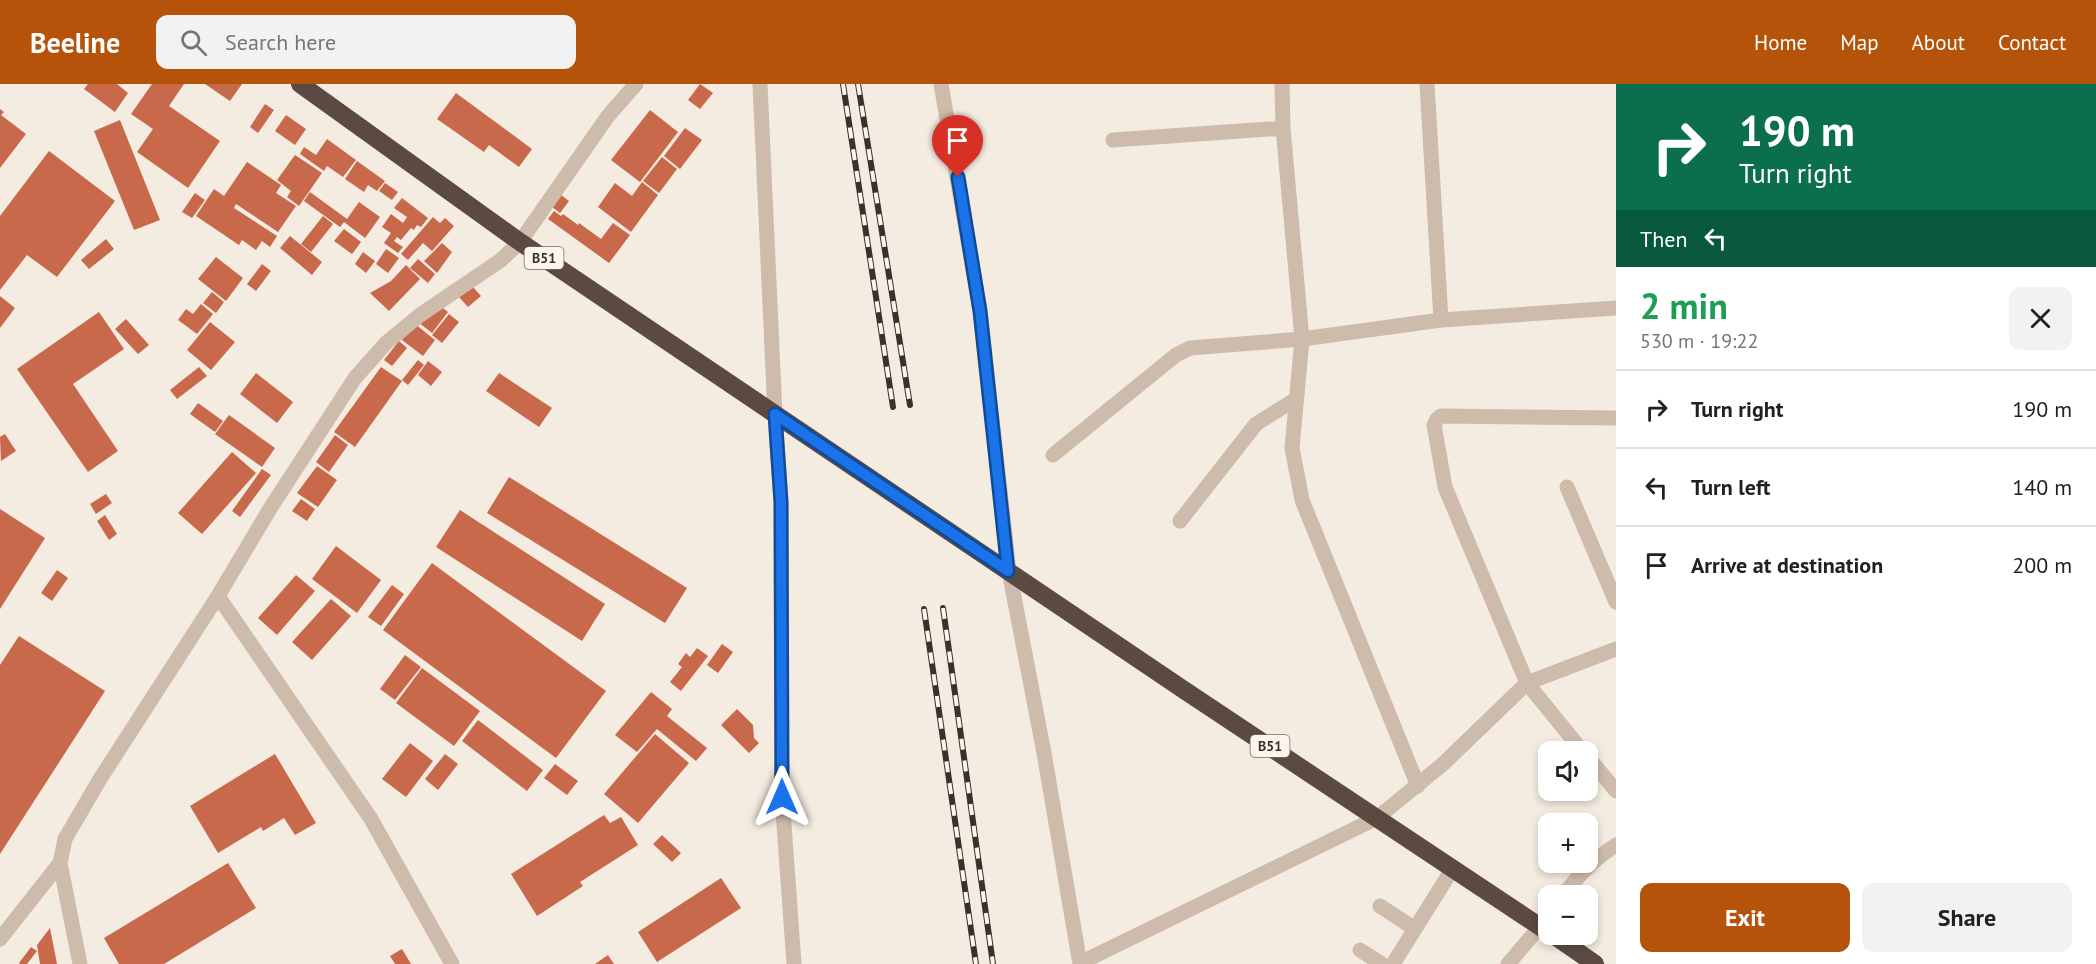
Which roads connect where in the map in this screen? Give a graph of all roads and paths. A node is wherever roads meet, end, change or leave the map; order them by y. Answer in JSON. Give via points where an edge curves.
{"nodes":[{"id":1,"x":300,"y":84,"type":"edge"},
{"id":2,"x":636,"y":84,"type":"edge"},
{"id":3,"x":760,"y":84,"type":"edge"},
{"id":4,"x":941,"y":84,"type":"edge"},
{"id":5,"x":1282,"y":84,"type":"edge"},
{"id":6,"x":1427,"y":84,"type":"edge"},
{"id":7,"x":1283,"y":128,"type":"junction"},
{"id":8,"x":1113,"y":140,"type":"dead end"},
{"id":9,"x":520,"y":242,"type":"junction"},
{"id":10,"x":1616,"y":308,"type":"edge"},
{"id":11,"x":1441,"y":320,"type":"junction"},
{"id":12,"x":1302,"y":339,"type":"junction"},
{"id":13,"x":1296,"y":399,"type":"junction"},
{"id":14,"x":775,"y":414,"type":"junction"},
{"id":15,"x":1616,"y":418,"type":"edge"},
{"id":16,"x":1053,"y":455,"type":"dead end"},
{"id":17,"x":1567,"y":487,"type":"dead end"},
{"id":18,"x":1180,"y":521,"type":"dead end"},
{"id":19,"x":1008,"y":571,"type":"junction"},
{"id":20,"x":218,"y":596,"type":"junction"},
{"id":21,"x":1616,"y":602,"type":"edge"},
{"id":22,"x":1616,"y":649,"type":"edge"},
{"id":23,"x":1527,"y":683,"type":"junction"},
{"id":24,"x":1574,"y":741,"type":"edge"},
{"id":25,"x":1598,"y":769,"type":"edge"},
{"id":26,"x":1418,"y":786,"type":"junction"},
{"id":27,"x":1616,"y":791,"type":"edge"},
{"id":28,"x":1377,"y":818,"type":"junction"},
{"id":29,"x":1616,"y":845,"type":"edge"},
{"id":30,"x":60,"y":863,"type":"junction"},
{"id":31,"x":1453,"y":868,"type":"junction"},
{"id":32,"x":1571,"y":885,"type":"edge"},
{"id":33,"x":1380,"y":906,"type":"dead end"},
{"id":34,"x":1538,"y":921,"type":"edge"},
{"id":35,"x":1415,"y":929,"type":"junction"},
{"id":36,"x":1538,"y":936,"type":"edge"},
{"id":37,"x":0,"y":939,"type":"edge"},
{"id":38,"x":1570,"y":945,"type":"edge"},
{"id":39,"x":1360,"y":950,"type":"dead end"},
{"id":40,"x":80,"y":964,"type":"edge"},
{"id":41,"x":452,"y":964,"type":"edge"},
{"id":42,"x":794,"y":964,"type":"edge"},
{"id":43,"x":1080,"y":964,"type":"edge"},
{"id":44,"x":1382,"y":964,"type":"edge"},
{"id":45,"x":1394,"y":964,"type":"edge"},
{"id":46,"x":1508,"y":964,"type":"edge"},
{"id":47,"x":1595,"y":964,"type":"edge"}],
"edges":[{"from":1,"to":9,"type":"highway","number":"B51"},
{"from":2,"to":9,"type":"street","via":[[608,116]]},
{"from":3,"to":14,"type":"street"},
{"from":4,"to":19,"type":"street","via":[[980,311]]},
{"from":5,"to":7,"type":"street"},
{"from":6,"to":11,"type":"street"},
{"from":7,"to":8,"type":"street"},
{"from":7,"to":12,"type":"street"},
{"from":9,"to":14,"type":"highway","number":"B51"},
{"from":9,"to":20,"type":"street","via":[[501,260],[420,315],[355,378]]},
{"from":10,"to":11,"type":"street"},
{"from":11,"to":12,"type":"street"},
{"from":12,"to":13,"type":"street"},
{"from":12,"to":16,"type":"street","via":[[1190,348],[1176,354]]},
{"from":13,"to":18,"type":"street","via":[[1256,424]]},
{"from":13,"to":26,"type":"street","via":[[1292,448],[1302,500]]},
{"from":14,"to":19,"type":"highway","number":"B51"},
{"from":14,"to":42,"type":"street","via":[[781,502],[782,797]]},
{"from":15,"to":23,"type":"street","via":[[1441,416],[1434,425],[1446,487]]},
{"from":17,"to":21,"type":"street"},
{"from":19,"to":28,"type":"highway","number":"B51"},
{"from":19,"to":43,"type":"street"},
{"from":20,"to":30,"type":"street","via":[[76,820],[65,839]]},
{"from":20,"to":41,"type":"street","via":[[371,819]]},
{"from":22,"to":23,"type":"street"},
{"from":23,"to":24,"type":"street"},
{"from":23,"to":26,"type":"street"},
{"from":25,"to":27,"type":"street"},
{"from":26,"to":28,"type":"street"},
{"from":28,"to":31,"type":"highway","number":"B51"},
{"from":28,"to":43,"type":"street"},
{"from":29,"to":32,"type":"street","via":[[1593,860]]},
{"from":30,"to":37,"type":"street"},
{"from":30,"to":40,"type":"street"},
{"from":31,"to":34,"type":"highway","number":"B51"},
{"from":31,"to":35,"type":"street"},
{"from":33,"to":35,"type":"street"},
{"from":35,"to":45,"type":"street"},
{"from":36,"to":46,"type":"street"},
{"from":38,"to":47,"type":"highway","number":"B51"},
{"from":39,"to":44,"type":"street"}]}
